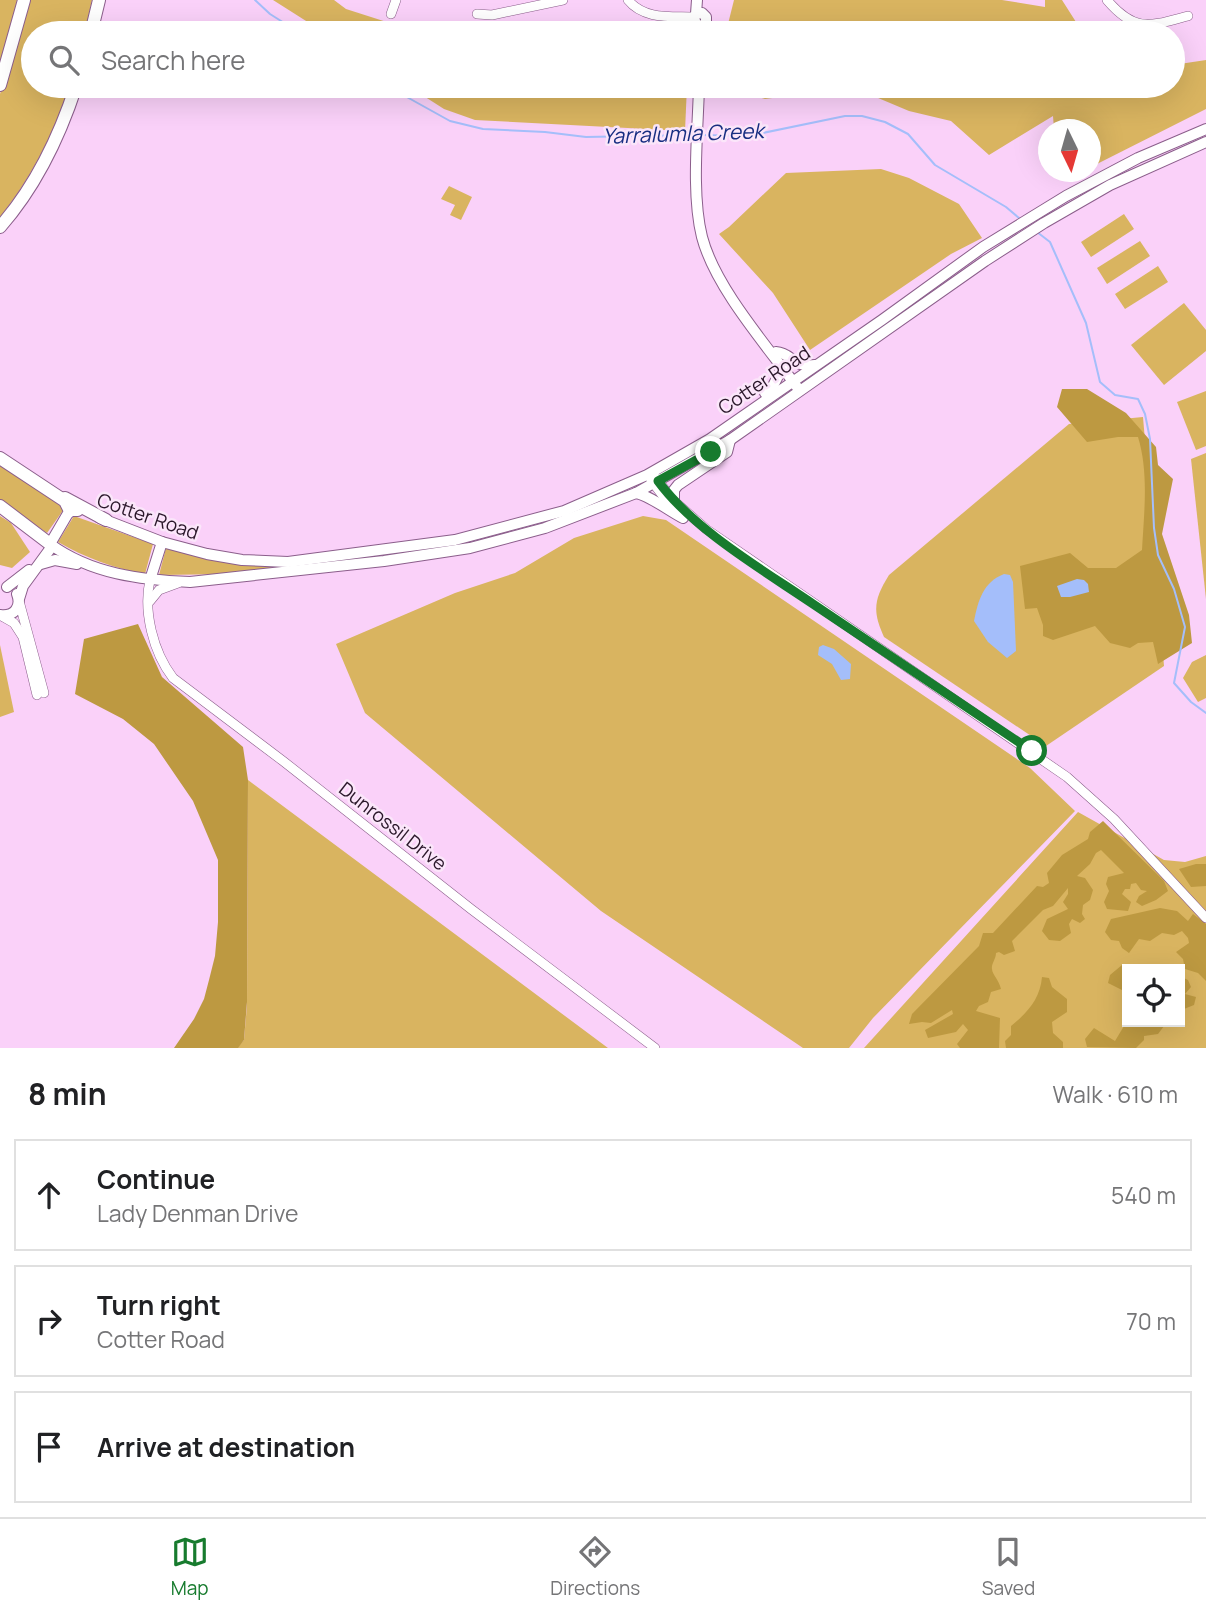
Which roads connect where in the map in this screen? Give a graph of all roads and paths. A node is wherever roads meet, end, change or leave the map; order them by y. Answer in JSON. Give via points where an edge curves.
{"nodes":[{"id":1,"x":24,"y":0,"type":"edge"},
{"id":2,"x":99,"y":0,"type":"edge"},
{"id":3,"x":396,"y":0,"type":"edge"},
{"id":4,"x":563,"y":0,"type":"edge"},
{"id":5,"x":628,"y":0,"type":"edge"},
{"id":6,"x":697,"y":0,"type":"edge"},
{"id":7,"x":703,"y":0,"type":"edge"},
{"id":8,"x":1107,"y":0,"type":"edge"},
{"id":9,"x":391,"y":14,"type":"dead end"},
{"id":10,"x":477,"y":14,"type":"dead end"},
{"id":11,"x":1188,"y":16,"type":"dead end"},
{"id":12,"x":94,"y":21,"type":"edge"},
{"id":13,"x":686,"y":21,"type":"edge"},
{"id":14,"x":699,"y":21,"type":"edge"},
{"id":15,"x":699,"y":21,"type":"edge"},
{"id":16,"x":1130,"y":21,"type":"edge"},
{"id":17,"x":1168,"y":21,"type":"edge"},
{"id":18,"x":0,"y":85,"type":"edge"},
{"id":19,"x":71,"y":98,"type":"edge"},
{"id":20,"x":699,"y":98,"type":"edge"},
{"id":21,"x":1206,"y":129,"type":"edge"},
{"id":22,"x":1206,"y":142,"type":"edge"},
{"id":23,"x":0,"y":227,"type":"edge"},
{"id":24,"x":772,"y":349,"type":"junction"},
{"id":25,"x":819,"y":364,"type":"junction"},
{"id":26,"x":782,"y":368,"type":"junction"},
{"id":27,"x":798,"y":384,"type":"junction"},
{"id":28,"x":721,"y":431,"type":"junction"},
{"id":29,"x":730,"y":440,"type":"junction"},
{"id":30,"x":0,"y":458,"type":"edge"},
{"id":31,"x":653,"y":478,"type":"junction"},
{"id":32,"x":636,"y":493,"type":"junction"},
{"id":33,"x":55,"y":494,"type":"junction"},
{"id":34,"x":674,"y":501,"type":"junction"},
{"id":35,"x":0,"y":506,"type":"edge"},
{"id":36,"x":70,"y":511,"type":"junction"},
{"id":37,"x":683,"y":517,"type":"junction"},
{"id":38,"x":106,"y":520,"type":"junction"},
{"id":39,"x":706,"y":529,"type":"junction"},
{"id":40,"x":162,"y":542,"type":"junction"},
{"id":41,"x":50,"y":544,"type":"junction"},
{"id":42,"x":41,"y":564,"type":"junction"},
{"id":43,"x":100,"y":569,"type":"junction"},
{"id":44,"x":150,"y":580,"type":"junction"},
{"id":45,"x":190,"y":582,"type":"junction"},
{"id":46,"x":3,"y":586,"type":"edge"},
{"id":47,"x":19,"y":600,"type":"junction"},
{"id":48,"x":149,"y":604,"type":"junction"},
{"id":49,"x":0,"y":615,"type":"edge"},
{"id":50,"x":1206,"y":918,"type":"edge"},
{"id":51,"x":654,"y":1048,"type":"edge"}],
"edges":[{"from":1,"to":18,"type":"highway"},
{"from":2,"to":12,"type":"highway"},
{"from":3,"to":9,"type":"street"},
{"from":4,"to":10,"type":"street"},
{"from":5,"to":13,"type":"street","via":[[642,12]]},
{"from":6,"to":14,"type":"main road"},
{"from":7,"to":15,"type":"main road"},
{"from":8,"to":16,"type":"street"},
{"from":11,"to":17,"type":"street"},
{"from":19,"to":23,"type":"highway","via":[[50,152]]},
{"from":20,"to":24,"type":"main road","via":[[697,210],[706,251]]},
{"from":21,"to":25,"type":"main road","name":"Cotter Road","via":[[1108,173],[1033,215]]},
{"from":22,"to":27,"type":"main road","name":"Cotter Road","via":[[1110,185],[1044,223]]},
{"from":24,"to":25,"type":"main road","via":[[803,366]]},
{"from":24,"to":26,"type":"main road"},
{"from":24,"to":27,"type":"main road"},
{"from":25,"to":27,"type":"main road","name":"Cotter Road"},
{"from":26,"to":27,"type":"main road"},
{"from":26,"to":28,"type":"main road","via":[[773,386],[729,418]]},
{"from":27,"to":28,"type":"main road","name":"Cotter Road"},
{"from":27,"to":29,"type":"main road","name":"Cotter Road"},
{"from":28,"to":31,"type":"main road","name":"Cotter Road"},
{"from":29,"to":31,"type":"main road","name":"Cotter Road"},
{"from":29,"to":34,"type":"main road","via":[[727,452],[678,485]]},
{"from":30,"to":33,"type":"highway"},
{"from":31,"to":32,"type":"main road","name":"Cotter Road"},
{"from":31,"to":34,"type":"street"},
{"from":31,"to":37,"type":"street","via":[[664,500]]},
{"from":31,"to":40,"type":"main road","name":"Cotter Road","via":[[548,516],[414,546],[288,562],[207,554]]},
{"from":32,"to":37,"type":"main road"},
{"from":32,"to":45,"type":"main road","name":"Cotter Road","via":[[545,528],[470,548]]},
{"from":33,"to":36,"type":"highway"},
{"from":33,"to":38,"type":"highway"},
{"from":34,"to":39,"type":"street"},
{"from":35,"to":41,"type":"highway"},
{"from":36,"to":38,"type":"main road","name":"Cotter Road"},
{"from":36,"to":41,"type":"main road","name":"Cotter Road"},
{"from":37,"to":39,"type":"street"},
{"from":38,"to":40,"type":"main road","name":"Cotter Road"},
{"from":39,"to":50,"type":"street","via":[[1067,777],[1114,819]]},
{"from":40,"to":44,"type":"main road"},
{"from":41,"to":42,"type":"main road"},
{"from":41,"to":43,"type":"main road","name":"Cotter Road"},
{"from":41,"to":46,"type":"main road","via":[[27,572]]},
{"from":42,"to":43,"type":"main road","via":[[55,559]]},
{"from":42,"to":47,"type":"main road","via":[[23,586]]},
{"from":43,"to":44,"type":"main road","name":"Cotter Road"},
{"from":44,"to":45,"type":"main road","name":"Cotter Road"},
{"from":44,"to":48,"type":"street","name":"Dunrossil Drive"},
{"from":45,"to":48,"type":"street","via":[[162,587]]},
{"from":46,"to":47,"type":"main road","via":[[16,592]]},
{"from":47,"to":49,"type":"main road","via":[[12,614]]},
{"from":47,"to":49,"type":"street","via":[[40,694],[23,637],[14,623]]},
{"from":48,"to":51,"type":"street","name":"Dunrossil Drive","via":[[158,652],[180,684]]}]}
